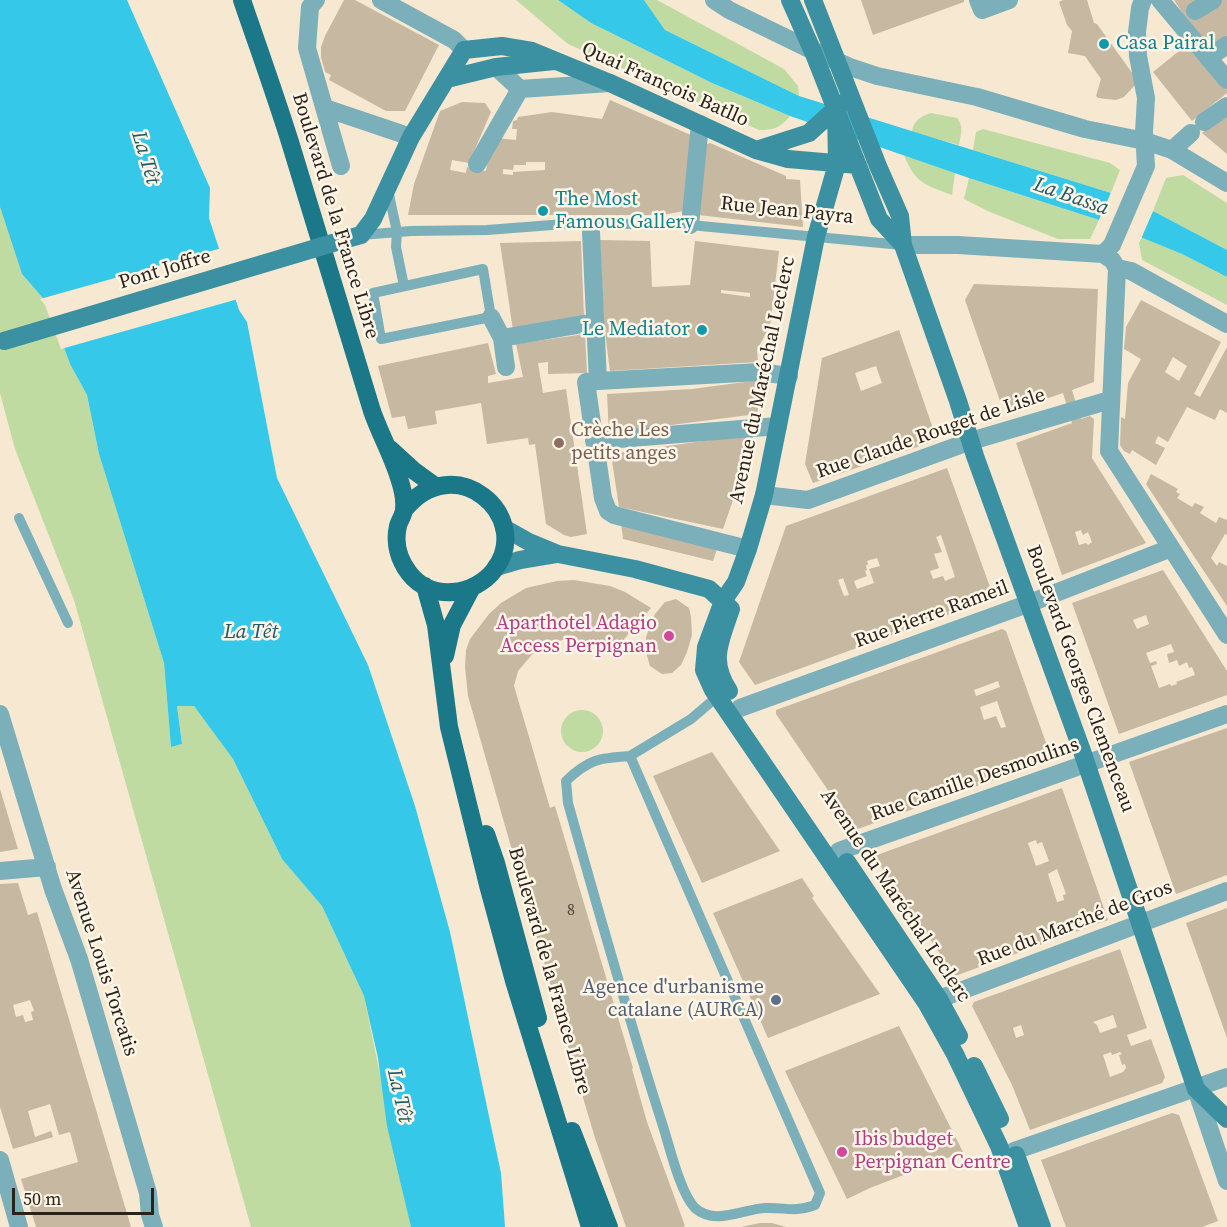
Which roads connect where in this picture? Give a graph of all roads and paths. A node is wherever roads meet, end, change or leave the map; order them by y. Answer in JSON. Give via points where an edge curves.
{"nodes":[{"id":1,"x":242,"y":0,"type":"edge"},
{"id":2,"x":381,"y":0,"type":"edge"},
{"id":3,"x":715,"y":0,"type":"edge"},
{"id":4,"x":739,"y":0,"type":"edge"},
{"id":5,"x":790,"y":0,"type":"edge"},
{"id":6,"x":813,"y":0,"type":"edge"},
{"id":7,"x":978,"y":0,"type":"edge"},
{"id":8,"x":1009,"y":0,"type":"edge"},
{"id":9,"x":1143,"y":0,"type":"edge"},
{"id":10,"x":1160,"y":0,"type":"edge"},
{"id":11,"x":1213,"y":0,"type":"edge"},
{"id":12,"x":311,"y":2,"type":"edge"},
{"id":13,"x":1185,"y":16,"type":"junction"},
{"id":14,"x":1227,"y":45,"type":"edge"},
{"id":15,"x":464,"y":50,"type":"junction"},
{"id":16,"x":814,"y":53,"type":"junction"},
{"id":17,"x":1208,"y":58,"type":"junction"},
{"id":18,"x":556,"y":61,"type":"junction"},
{"id":19,"x":838,"y":63,"type":"junction"},
{"id":20,"x":496,"y":67,"type":"junction"},
{"id":21,"x":877,"y":76,"type":"junction"},
{"id":22,"x":447,"y":80,"type":"junction"},
{"id":23,"x":1227,"y":80,"type":"edge"},
{"id":24,"x":610,"y":82,"type":"junction"},
{"id":25,"x":520,"y":89,"type":"junction"},
{"id":26,"x":850,"y":94,"type":"junction"},
{"id":27,"x":1227,"y":106,"type":"edge"},
{"id":28,"x":325,"y":108,"type":"junction"},
{"id":29,"x":836,"y":109,"type":"junction"},
{"id":30,"x":700,"y":124,"type":"junction"},
{"id":31,"x":411,"y":137,"type":"junction"},
{"id":32,"x":1145,"y":141,"type":"junction"},
{"id":33,"x":849,"y":145,"type":"junction"},
{"id":34,"x":756,"y":150,"type":"junction"},
{"id":35,"x":1172,"y":150,"type":"junction"},
{"id":36,"x":477,"y":164,"type":"dead end"},
{"id":37,"x":341,"y":166,"type":"dead end"},
{"id":38,"x":1227,"y":183,"type":"edge"},
{"id":39,"x":388,"y":188,"type":"junction"},
{"id":40,"x":690,"y":225,"type":"junction"},
{"id":41,"x":379,"y":226,"type":"junction"},
{"id":42,"x":591,"y":232,"type":"dead end"},
{"id":43,"x":396,"y":237,"type":"junction"},
{"id":44,"x":816,"y":237,"type":"junction"},
{"id":45,"x":903,"y":245,"type":"junction"},
{"id":46,"x":1108,"y":250,"type":"junction"},
{"id":47,"x":1117,"y":268,"type":"junction"},
{"id":48,"x":404,"y":286,"type":"junction"},
{"id":49,"x":491,"y":317,"type":"junction"},
{"id":50,"x":595,"y":322,"type":"junction"},
{"id":51,"x":1227,"y":324,"type":"edge"},
{"id":52,"x":502,"y":338,"type":"junction"},
{"id":53,"x":0,"y":342,"type":"edge"},
{"id":54,"x":506,"y":367,"type":"dead end"},
{"id":55,"x":789,"y":376,"type":"junction"},
{"id":56,"x":598,"y":381,"type":"junction"},
{"id":57,"x":1110,"y":400,"type":"junction"},
{"id":58,"x":778,"y":426,"type":"junction"},
{"id":59,"x":594,"y":441,"type":"junction"},
{"id":60,"x":971,"y":441,"type":"junction"},
{"id":61,"x":385,"y":445,"type":"junction"},
{"id":62,"x":435,"y":486,"type":"junction"},
{"id":63,"x":764,"y":495,"type":"junction"},
{"id":64,"x":404,"y":510,"type":"junction"},
{"id":65,"x":19,"y":518,"type":"dead end"},
{"id":66,"x":504,"y":528,"type":"junction"},
{"id":67,"x":1171,"y":548,"type":"junction"},
{"id":68,"x":748,"y":549,"type":"junction"},
{"id":69,"x":558,"y":554,"type":"junction"},
{"id":70,"x":496,"y":567,"type":"junction"},
{"id":71,"x":424,"y":586,"type":"junction"},
{"id":72,"x":471,"y":589,"type":"junction"},
{"id":73,"x":723,"y":602,"type":"junction"},
{"id":74,"x":1030,"y":603,"type":"junction"},
{"id":75,"x":68,"y":623,"type":"dead end"},
{"id":76,"x":1227,"y":634,"type":"edge"},
{"id":77,"x":442,"y":666,"type":"junction"},
{"id":78,"x":718,"y":696,"type":"junction"},
{"id":79,"x":735,"y":711,"type":"junction"},
{"id":80,"x":0,"y":714,"type":"edge"},
{"id":81,"x":1227,"y":714,"type":"edge"},
{"id":82,"x":449,"y":727,"type":"junction"},
{"id":83,"x":630,"y":756,"type":"junction"},
{"id":84,"x":1087,"y":764,"type":"junction"},
{"id":85,"x":834,"y":854,"type":"junction"},
{"id":86,"x":46,"y":867,"type":"junction"},
{"id":87,"x":0,"y":871,"type":"edge"},
{"id":88,"x":1227,"y":891,"type":"edge"},
{"id":89,"x":1141,"y":924,"type":"junction"},
{"id":90,"x":933,"y":1001,"type":"junction"},
{"id":91,"x":1227,"y":1077,"type":"edge"},
{"id":92,"x":1196,"y":1089,"type":"junction"},
{"id":93,"x":1227,"y":1119,"type":"edge"},
{"id":94,"x":1008,"y":1153,"type":"junction"},
{"id":95,"x":0,"y":1160,"type":"edge"},
{"id":96,"x":1227,"y":1181,"type":"edge"},
{"id":97,"x":19,"y":1227,"type":"edge"},
{"id":98,"x":154,"y":1227,"type":"edge"},
{"id":99,"x":591,"y":1227,"type":"edge"},
{"id":100,"x":609,"y":1227,"type":"edge"},
{"id":101,"x":1028,"y":1227,"type":"edge"},
{"id":102,"x":1042,"y":1227,"type":"edge"}],
"edges":[{"from":1,"to":61,"type":"main road","name":"Boulevard de la France Libre"},
{"from":2,"to":15,"type":"street","via":[[454,40]]},
{"from":3,"to":4,"type":"street"},
{"from":3,"to":16,"type":"street"},
{"from":5,"to":16,"type":"main road"},
{"from":6,"to":19,"type":"main road"},
{"from":7,"to":8,"type":"street","via":[[982,10]]},
{"from":9,"to":32,"type":"street","via":[[1137,32],[1146,98]]},
{"from":10,"to":13,"type":"street"},
{"from":11,"to":13,"type":"street"},
{"from":12,"to":28,"type":"street","via":[[307,48]]},
{"from":13,"to":17,"type":"street"},
{"from":14,"to":17,"type":"street"},
{"from":15,"to":18,"type":"main road","name":"Quai François Batllo","via":[[502,46],[532,51]]},
{"from":15,"to":22,"type":"main road"},
{"from":16,"to":19,"type":"street"},
{"from":16,"to":29,"type":"main road"},
{"from":17,"to":23,"type":"street"},
{"from":18,"to":20,"type":"main road","name":"Quai François Batllo"},
{"from":18,"to":24,"type":"main road","name":"Quai François Batllo"},
{"from":19,"to":21,"type":"street"},
{"from":19,"to":26,"type":"main road"},
{"from":20,"to":22,"type":"main road","name":"Quai François Batllo"},
{"from":20,"to":25,"type":"street"},
{"from":21,"to":26,"type":"street"},
{"from":21,"to":32,"type":"street","via":[[978,97],[1085,129]]},
{"from":22,"to":31,"type":"main road"},
{"from":24,"to":25,"type":"street"},
{"from":24,"to":30,"type":"main road","name":"Quai François Batllo"},
{"from":25,"to":36,"type":"street"},
{"from":26,"to":29,"type":"main road"},
{"from":26,"to":33,"type":"main road"},
{"from":27,"to":35,"type":"street"},
{"from":28,"to":31,"type":"street"},
{"from":28,"to":37,"type":"street"},
{"from":29,"to":33,"type":"main road"},
{"from":29,"to":34,"type":"main road","name":"Quai François Batllo","via":[[809,133]]},
{"from":30,"to":34,"type":"main road","name":"Quai François Batllo"},
{"from":30,"to":40,"type":"street"},
{"from":31,"to":39,"type":"main road"},
{"from":32,"to":35,"type":"street"},
{"from":32,"to":46,"type":"street","via":[[1146,166]]},
{"from":33,"to":34,"type":"main road","name":"Quai François Batllo","via":[[788,159]]},
{"from":33,"to":44,"type":"main road","name":"Avenue du Maréchal Leclerc"},
{"from":33,"to":45,"type":"main road","name":"Quai François Batllo","via":[[879,219]]},
{"from":33,"to":45,"type":"main road","via":[[900,216]]},
{"from":35,"to":38,"type":"street"},
{"from":39,"to":41,"type":"main road"},
{"from":39,"to":43,"type":"lane"},
{"from":40,"to":43,"type":"lane","name":"Rue Jean Payra","via":[[578,223]]},
{"from":40,"to":44,"type":"lane","name":"Rue Jean Payra"},
{"from":41,"to":43,"type":"lane","name":"Rue Jean Payra"},
{"from":41,"to":53,"type":"main road","name":"Pont Joffre","bridge":true},
{"from":42,"to":50,"type":"street"},
{"from":43,"to":48,"type":"lane"},
{"from":44,"to":45,"type":"lane","name":"Rue Jean Payra"},
{"from":44,"to":55,"type":"main road","name":"Avenue du Maréchal Leclerc"},
{"from":45,"to":46,"type":"street"},
{"from":45,"to":60,"type":"main road","name":"Boulevard Georges Clemenceau"},
{"from":46,"to":47,"type":"street"},
{"from":47,"to":51,"type":"street"},
{"from":47,"to":57,"type":"street"},
{"from":48,"to":49,"type":"lane","via":[[483,269]]},
{"from":48,"to":49,"type":"lane","via":[[372,293],[381,339]]},
{"from":49,"to":52,"type":"street"},
{"from":50,"to":52,"type":"street"},
{"from":50,"to":56,"type":"street"},
{"from":52,"to":54,"type":"street"},
{"from":55,"to":56,"type":"street","via":[[759,372]]},
{"from":55,"to":58,"type":"main road","name":"Avenue du Maréchal Leclerc"},
{"from":56,"to":59,"type":"street","via":[[586,382]]},
{"from":57,"to":60,"type":"street","name":"Rue Claude Rouget de Lisle"},
{"from":57,"to":67,"type":"street","via":[[1109,451]]},
{"from":58,"to":59,"type":"street"},
{"from":58,"to":63,"type":"main road","name":"Avenue du Maréchal Leclerc"},
{"from":59,"to":68,"type":"street","via":[[608,511]]},
{"from":60,"to":63,"type":"street","name":"Rue Claude Rouget de Lisle","via":[[808,500]]},
{"from":60,"to":74,"type":"main road","name":"Boulevard Georges Clemenceau"},
{"from":61,"to":62,"type":"main road","name":"Boulevard de la France Libre"},
{"from":61,"to":64,"type":"main road","name":"Boulevard de la France Libre","via":[[399,479]]},
{"from":62,"to":64,"type":"main road","via":[[423,491]]},
{"from":62,"to":66,"type":"main road","via":[[465,486],[479,492],[499,514]]},
{"from":63,"to":68,"type":"main road","name":"Avenue du Maréchal Leclerc"},
{"from":64,"to":71,"type":"main road","via":[[398,526],[401,561]]},
{"from":65,"to":75,"type":"lane"},
{"from":66,"to":69,"type":"main road"},
{"from":66,"to":70,"type":"main road","via":[[502,555]]},
{"from":67,"to":74,"type":"street","name":"Rue Pierre Rameil"},
{"from":67,"to":76,"type":"street"},
{"from":68,"to":73,"type":"main road","name":"Avenue du Maréchal Leclerc","via":[[736,582]]},
{"from":69,"to":70,"type":"main road"},
{"from":69,"to":73,"type":"main road","via":[[686,582],[709,589]]},
{"from":70,"to":72,"type":"main road"},
{"from":71,"to":72,"type":"main road","via":[[439,592]]},
{"from":71,"to":77,"type":"main road","name":"Boulevard de la France Libre","via":[[436,625]]},
{"from":72,"to":77,"type":"main road","name":"Boulevard de la France Libre","via":[[452,625]]},
{"from":73,"to":78,"type":"main road","name":"Avenue du Maréchal Leclerc","via":[[706,647],[705,670]]},
{"from":73,"to":79,"type":"main road","name":"Avenue du Maréchal Leclerc","via":[[731,609],[717,659],[720,677]]},
{"from":74,"to":79,"type":"street","name":"Rue Pierre Rameil"},
{"from":74,"to":84,"type":"main road","name":"Boulevard Georges Clemenceau"},
{"from":77,"to":82,"type":"main road","name":"Boulevard de la France Libre"},
{"from":78,"to":79,"type":"main road","name":"Avenue du Maréchal Leclerc"},
{"from":78,"to":83,"type":"lane","via":[[692,719]]},
{"from":79,"to":85,"type":"main road","name":"Avenue du Maréchal Leclerc"},
{"from":80,"to":86,"type":"street","name":"Avenue Louis Torcatis"},
{"from":81,"to":84,"type":"street","name":"Rue Camille Desmoulins"},
{"from":82,"to":99,"type":"main road","name":"Boulevard de la France Libre","via":[[514,981]]},
{"from":82,"to":100,"type":"main road","name":"Boulevard de la France Libre","via":[[496,863],[573,1135]]},
{"from":83,"to":83,"type":"lane","via":[[605,758],[581,766],[566,781],[567,803],[680,1180],[694,1206],[704,1214],[765,1208],[799,1211],[814,1205],[820,1193]]},
{"from":84,"to":85,"type":"street","name":"Rue Camille Desmoulins"},
{"from":84,"to":89,"type":"main road","name":"Boulevard Georges Clemenceau"},
{"from":85,"to":90,"type":"main road","name":"Avenue du Maréchal Leclerc"},
{"from":86,"to":87,"type":"street"},
{"from":86,"to":98,"type":"street","name":"Avenue Louis Torcatis","via":[[79,958],[148,1193]]},
{"from":88,"to":89,"type":"street","name":"Rue du Marché de Gros"},
{"from":89,"to":90,"type":"street","name":"Rue du Marché de Gros"},
{"from":89,"to":92,"type":"main road","name":"Boulevard Georges Clemenceau"},
{"from":90,"to":94,"type":"main road","name":"Avenue du Maréchal Leclerc","via":[[955,1053]]},
{"from":91,"to":92,"type":"street"},
{"from":92,"to":93,"type":"main road","name":"Boulevard Georges Clemenceau"},
{"from":92,"to":94,"type":"street"},
{"from":92,"to":96,"type":"street"},
{"from":94,"to":101,"type":"main road","name":"Avenue du Maréchal Leclerc"},
{"from":94,"to":102,"type":"main road","name":"Avenue du Maréchal Leclerc"},
{"from":95,"to":97,"type":"street"}]}
